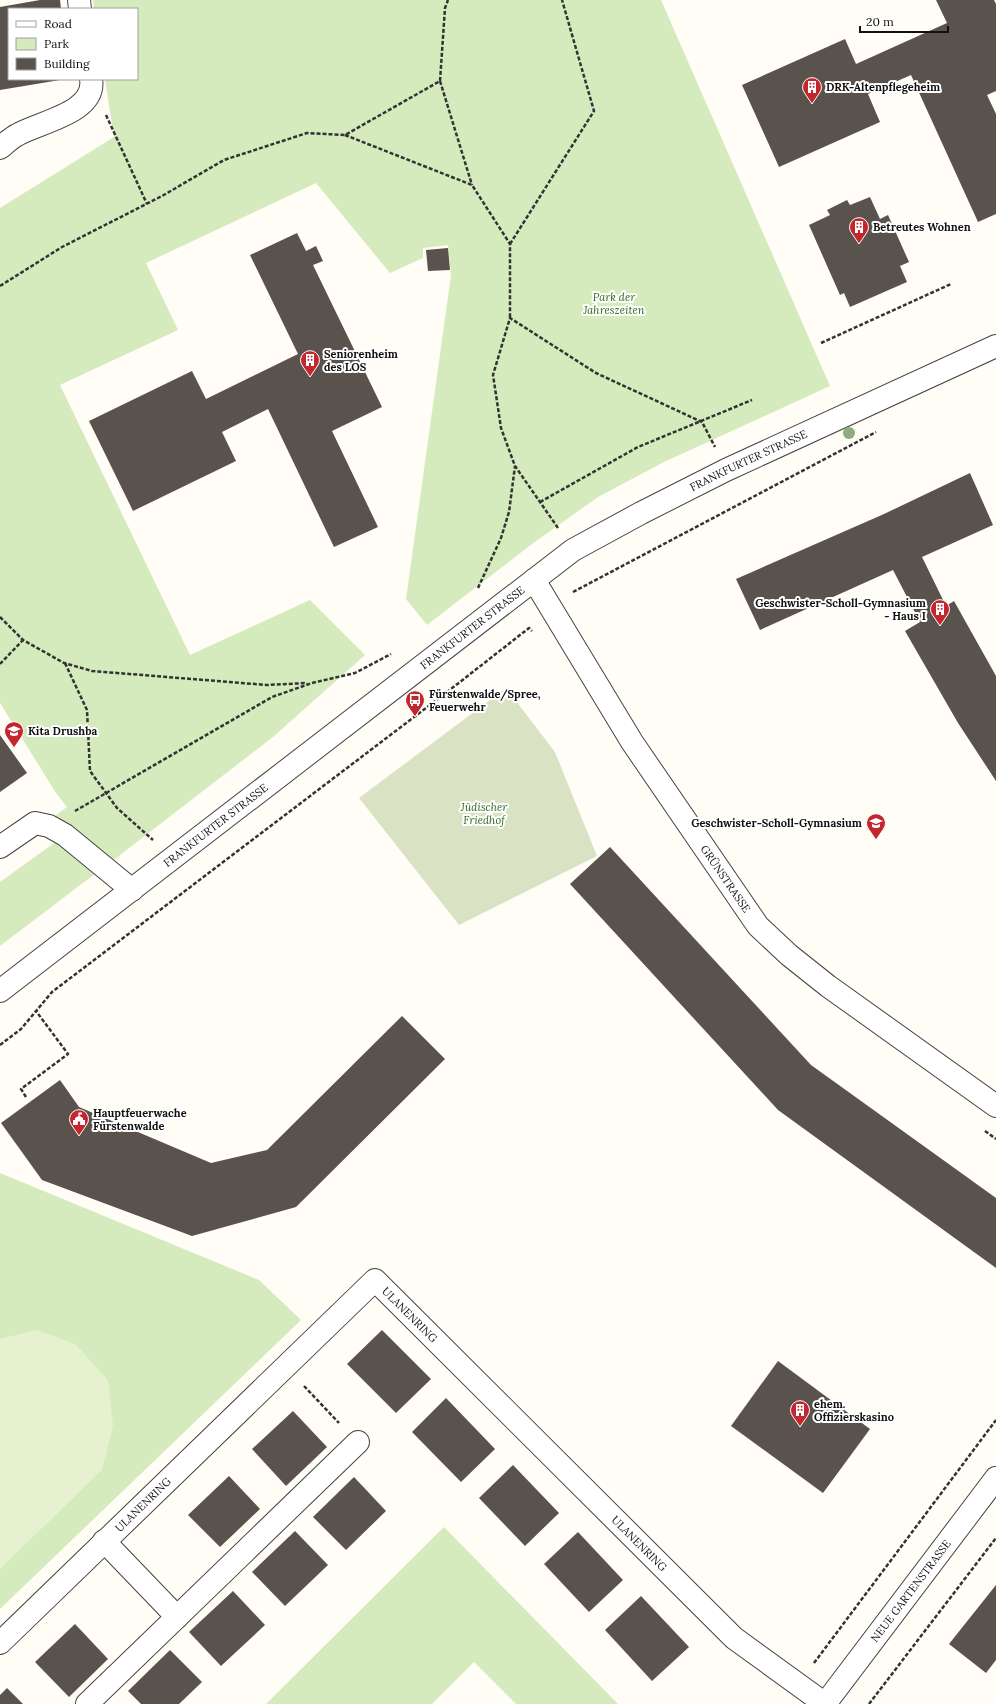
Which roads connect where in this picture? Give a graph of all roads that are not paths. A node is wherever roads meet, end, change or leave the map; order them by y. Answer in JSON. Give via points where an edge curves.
{"nodes":[{"id":1,"x":92,"y":82,"type":"edge"},
{"id":2,"x":0,"y":148,"type":"edge"},
{"id":3,"x":996,"y":346,"type":"edge"},
{"id":4,"x":534,"y":580,"type":"junction"},
{"id":5,"x":0,"y":847,"type":"edge"},
{"id":6,"x":132,"y":890,"type":"junction"},
{"id":7,"x":0,"y":991,"type":"edge"},
{"id":8,"x":996,"y":1106,"type":"edge"},
{"id":9,"x":358,"y":1442,"type":"road end"},
{"id":10,"x":996,"y":1478,"type":"edge"},
{"id":11,"x":104,"y":1540,"type":"junction"},
{"id":12,"x":177,"y":1617,"type":"junction"},
{"id":13,"x":0,"y":1643,"type":"edge"},
{"id":14,"x":86,"y":1704,"type":"edge"},
{"id":15,"x":825,"y":1704,"type":"edge"}],
"edges":[{"from":1,"to":2,"type":"street","via":[[88,99],[64,115],[17,135]]},
{"from":3,"to":4,"type":"street","name":"FRANKFURTER STRASSE","via":[[726,470],[641,512],[572,550]]},
{"from":4,"to":6,"type":"street","name":"FRANKFURTER STRASSE"},
{"from":4,"to":8,"type":"street","name":"GRÜNSTRASSE","via":[[632,742],[758,926],[828,986]]},
{"from":5,"to":6,"type":"street","via":[[35,823],[48,826],[65,835]]},
{"from":6,"to":7,"type":"street","name":"FRANKFURTER STRASSE"},
{"from":9,"to":12,"type":"street"},
{"from":10,"to":15,"type":"street","name":"NEUE GARTENSTRASSE"},
{"from":11,"to":12,"type":"street"},
{"from":11,"to":13,"type":"street","name":"ULANENRING"},
{"from":11,"to":15,"type":"street","name":"ULANENRING","via":[[375,1280],[734,1638]]},
{"from":12,"to":14,"type":"street"}]}
